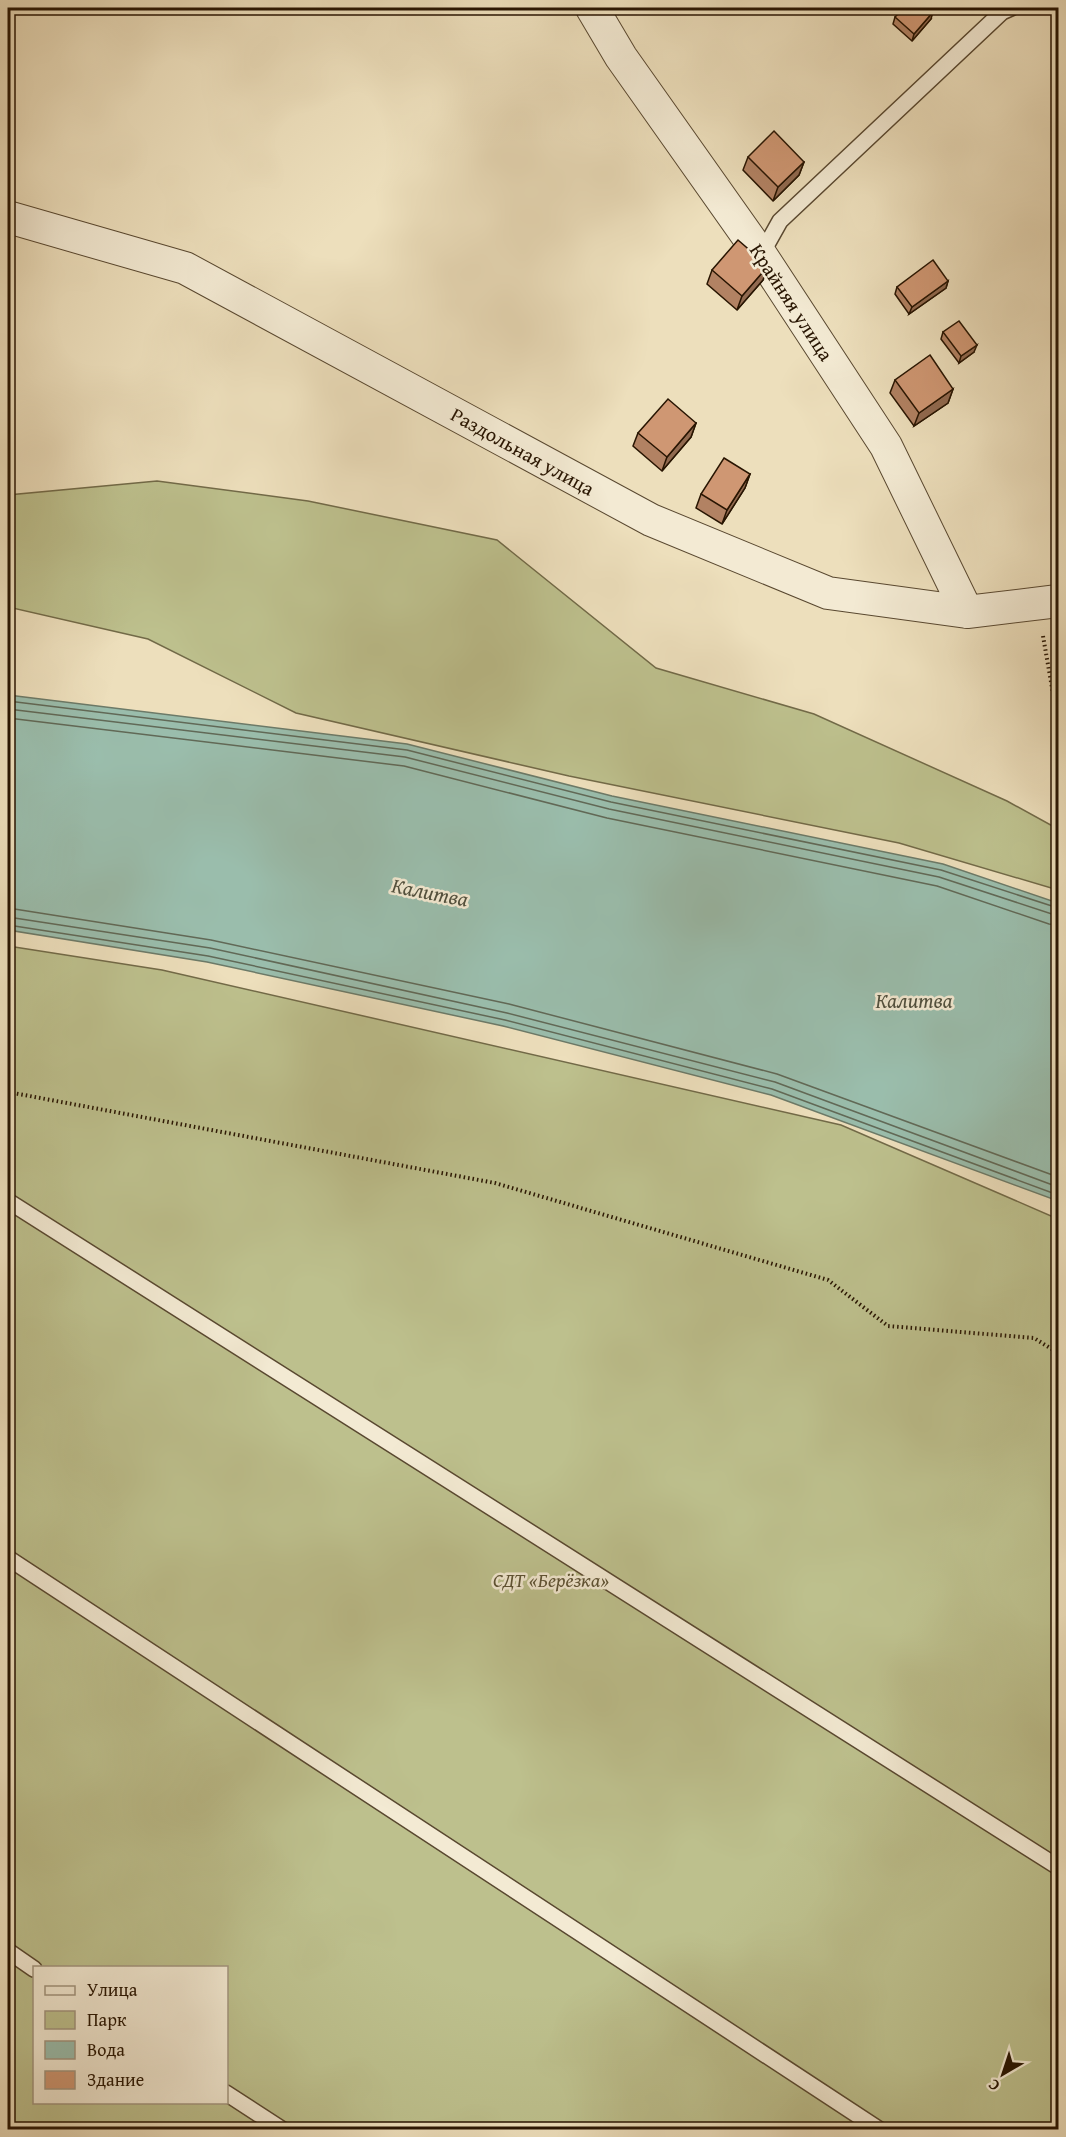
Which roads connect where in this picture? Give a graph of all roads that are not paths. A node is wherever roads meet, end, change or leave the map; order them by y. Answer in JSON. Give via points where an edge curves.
{"nodes":[{"id":1,"x":592,"y":8,"type":"edge"},
{"id":2,"x":1011,"y":8,"type":"edge"},
{"id":3,"x":8,"y":218,"type":"edge"},
{"id":4,"x":761,"y":255,"type":"junction"},
{"id":5,"x":1044,"y":603,"type":"edge"},
{"id":6,"x":967,"y":612,"type":"junction"},
{"id":7,"x":8,"y":1201,"type":"edge"},
{"id":8,"x":8,"y":1558,"type":"edge"},
{"id":9,"x":1059,"y":1867,"type":"edge"},
{"id":10,"x":8,"y":1951,"type":"edge"},
{"id":11,"x":33,"y":1968,"type":"edge"},
{"id":12,"x":228,"y":2094,"type":"edge"},
{"id":13,"x":283,"y":2130,"type":"edge"},
{"id":14,"x":880,"y":2130,"type":"edge"}],
"edges":[{"from":1,"to":4,"type":"street","name":"Крайняя улица","via":[[621,57]]},
{"from":2,"to":4,"type":"lane","via":[[1002,12],[780,221]]},
{"from":3,"to":6,"type":"street","name":"Раздольная улица","via":[[185,267],[651,520],[783,575],[828,593]]},
{"from":4,"to":6,"type":"street","name":"Крайняя улица","via":[[886,446]]},
{"from":5,"to":6,"type":"street","name":"Раздольная улица"},
{"from":7,"to":9,"type":"lane"},
{"from":8,"to":14,"type":"lane"},
{"from":10,"to":11,"type":"lane"},
{"from":12,"to":13,"type":"lane"}]}
